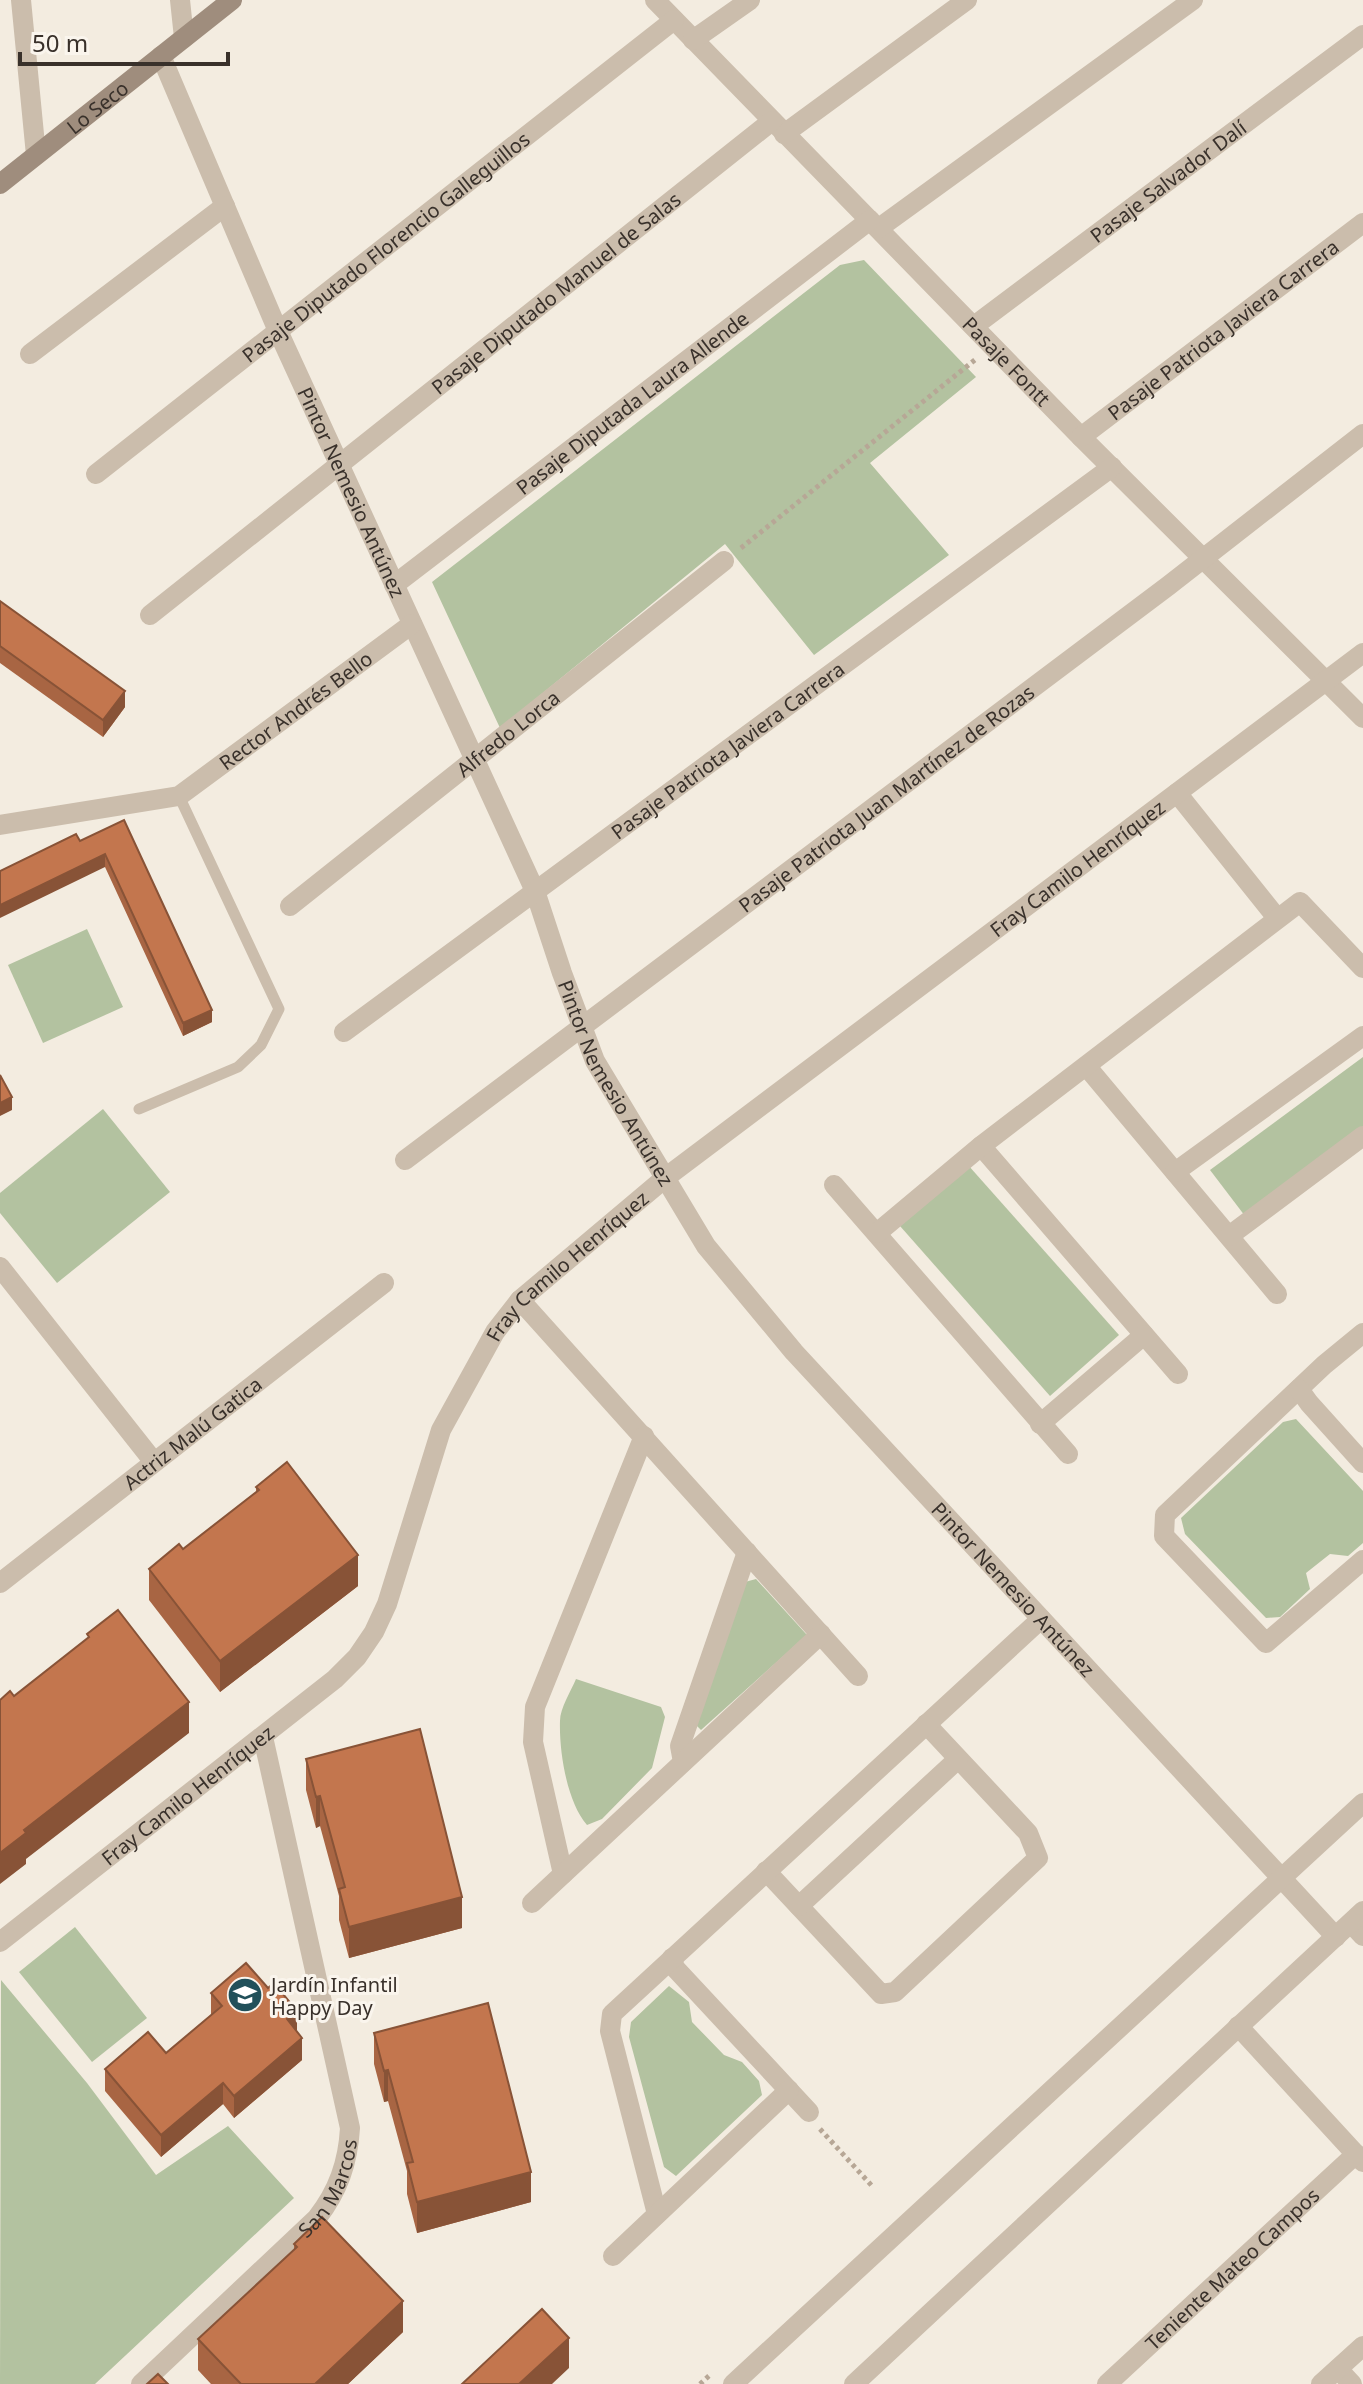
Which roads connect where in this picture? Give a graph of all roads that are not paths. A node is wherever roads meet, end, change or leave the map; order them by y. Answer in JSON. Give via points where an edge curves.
{"nodes":[{"id":1,"x":21,"y":0,"type":"edge"},
{"id":2,"x":180,"y":0,"type":"edge"},
{"id":3,"x":232,"y":0,"type":"edge"},
{"id":4,"x":655,"y":0,"type":"edge"},
{"id":5,"x":750,"y":0,"type":"edge"},
{"id":6,"x":967,"y":0,"type":"edge"},
{"id":7,"x":1193,"y":0,"type":"edge"},
{"id":8,"x":674,"y":20,"type":"junction"},
{"id":9,"x":1363,"y":35,"type":"edge"},
{"id":10,"x":184,"y":38,"type":"junction"},
{"id":11,"x":693,"y":40,"type":"junction"},
{"id":12,"x":161,"y":56,"type":"junction"},
{"id":13,"x":778,"y":127,"type":"junction"},
{"id":14,"x":36,"y":155,"type":"junction"},
{"id":15,"x":0,"y":184,"type":"edge"},
{"id":16,"x":225,"y":206,"type":"junction"},
{"id":17,"x":1363,"y":223,"type":"edge"},
{"id":18,"x":874,"y":224,"type":"junction"},
{"id":19,"x":974,"y":326,"type":"junction"},
{"id":20,"x":278,"y":331,"type":"junction"},
{"id":21,"x":30,"y":354,"type":"dead end"},
{"id":22,"x":1363,"y":434,"type":"edge"},
{"id":23,"x":1081,"y":437,"type":"junction"},
{"id":24,"x":339,"y":465,"type":"junction"},
{"id":25,"x":1112,"y":467,"type":"junction"},
{"id":26,"x":96,"y":474,"type":"dead end"},
{"id":27,"x":1202,"y":559,"type":"junction"},
{"id":28,"x":724,"y":561,"type":"road end"},
{"id":29,"x":394,"y":585,"type":"junction"},
{"id":30,"x":150,"y":615,"type":"dead end"},
{"id":31,"x":412,"y":624,"type":"junction"},
{"id":32,"x":1363,"y":653,"type":"edge"},
{"id":33,"x":1326,"y":680,"type":"junction"},
{"id":34,"x":1363,"y":718,"type":"edge"},
{"id":35,"x":475,"y":759,"type":"junction"},
{"id":36,"x":1177,"y":793,"type":"junction"},
{"id":37,"x":179,"y":796,"type":"junction"},
{"id":38,"x":0,"y":825,"type":"edge"},
{"id":39,"x":535,"y":891,"type":"junction"},
{"id":40,"x":290,"y":906,"type":"dead end"},
{"id":41,"x":1277,"y":918,"type":"junction"},
{"id":42,"x":1363,"y":968,"type":"edge"},
{"id":43,"x":583,"y":1027,"type":"junction"},
{"id":44,"x":344,"y":1032,"type":"dead end"},
{"id":45,"x":1363,"y":1036,"type":"edge"},
{"id":46,"x":1087,"y":1067,"type":"junction"},
{"id":47,"x":139,"y":1109,"type":"dead end"},
{"id":48,"x":1363,"y":1136,"type":"edge"},
{"id":49,"x":981,"y":1146,"type":"junction"},
{"id":50,"x":405,"y":1160,"type":"dead end"},
{"id":51,"x":1175,"y":1172,"type":"junction"},
{"id":52,"x":665,"y":1178,"type":"junction"},
{"id":53,"x":834,"y":1185,"type":"dead end"},
{"id":54,"x":877,"y":1233,"type":"junction"},
{"id":55,"x":1229,"y":1236,"type":"junction"},
{"id":56,"x":0,"y":1267,"type":"edge"},
{"id":57,"x":384,"y":1283,"type":"dead end"},
{"id":58,"x":1277,"y":1294,"type":"dead end"},
{"id":59,"x":520,"y":1300,"type":"junction"},
{"id":60,"x":1363,"y":1333,"type":"edge"},
{"id":61,"x":1144,"y":1335,"type":"junction"},
{"id":62,"x":1178,"y":1374,"type":"dead end"},
{"id":63,"x":1299,"y":1389,"type":"junction"},
{"id":64,"x":1040,"y":1424,"type":"junction"},
{"id":65,"x":644,"y":1436,"type":"junction"},
{"id":66,"x":1068,"y":1454,"type":"dead end"},
{"id":67,"x":154,"y":1462,"type":"junction"},
{"id":68,"x":1363,"y":1463,"type":"edge"},
{"id":69,"x":747,"y":1552,"type":"junction"},
{"id":70,"x":1363,"y":1560,"type":"edge"},
{"id":71,"x":0,"y":1583,"type":"edge"},
{"id":72,"x":1041,"y":1619,"type":"junction"},
{"id":73,"x":821,"y":1634,"type":"junction"},
{"id":74,"x":858,"y":1676,"type":"dead end"},
{"id":75,"x":926,"y":1724,"type":"junction"},
{"id":76,"x":263,"y":1737,"type":"junction"},
{"id":77,"x":958,"y":1759,"type":"junction"},
{"id":78,"x":683,"y":1762,"type":"junction"},
{"id":79,"x":1363,"y":1803,"type":"edge"},
{"id":80,"x":766,"y":1871,"type":"junction"},
{"id":81,"x":563,"y":1874,"type":"junction"},
{"id":82,"x":1282,"y":1878,"type":"junction"},
{"id":83,"x":532,"y":1903,"type":"dead end"},
{"id":84,"x":799,"y":1906,"type":"junction"},
{"id":85,"x":1353,"y":1927,"type":"edge"},
{"id":86,"x":0,"y":1942,"type":"edge"},
{"id":87,"x":672,"y":1958,"type":"junction"},
{"id":88,"x":1238,"y":2026,"type":"junction"},
{"id":89,"x":789,"y":2090,"type":"junction"},
{"id":90,"x":809,"y":2112,"type":"road end"},
{"id":91,"x":1360,"y":2158,"type":"edge"},
{"id":92,"x":657,"y":2214,"type":"junction"},
{"id":93,"x":613,"y":2256,"type":"dead end"},
{"id":94,"x":1363,"y":2346,"type":"edge"},
{"id":95,"x":1345,"y":2376,"type":"edge"},
{"id":96,"x":141,"y":2384,"type":"edge"},
{"id":97,"x":733,"y":2384,"type":"edge"},
{"id":98,"x":854,"y":2384,"type":"edge"},
{"id":99,"x":1107,"y":2384,"type":"edge"},
{"id":100,"x":1321,"y":2384,"type":"edge"}],
"edges":[{"from":1,"to":14,"type":"street"},
{"from":2,"to":10,"type":"street"},
{"from":3,"to":10,"type":"main road","name":"Lo Seco"},
{"from":4,"to":8,"type":"street","name":"Pasaje Fontt"},
{"from":5,"to":11,"type":"street"},
{"from":6,"to":13,"type":"street","name":"Pasaje Diputado Manuel de Salas"},
{"from":7,"to":18,"type":"street","name":"Pasaje Diputada Laura Allende"},
{"from":8,"to":11,"type":"street","name":"Pasaje Fontt"},
{"from":8,"to":20,"type":"street","name":"Pasaje Diputado Florencio Galleguillos"},
{"from":9,"to":19,"type":"street","name":"Pasaje Salvador Dalí"},
{"from":10,"to":12,"type":"main road","name":"Lo Seco"},
{"from":11,"to":13,"type":"street","name":"Pasaje Fontt"},
{"from":12,"to":14,"type":"main road","name":"Lo Seco"},
{"from":12,"to":16,"type":"street","name":"Pintor Nemesio Antúnez"},
{"from":13,"to":18,"type":"street","name":"Pasaje Fontt"},
{"from":13,"to":24,"type":"street","name":"Pasaje Diputado Manuel de Salas"},
{"from":14,"to":15,"type":"main road","name":"Lo Seco"},
{"from":16,"to":20,"type":"street","name":"Pintor Nemesio Antúnez"},
{"from":16,"to":21,"type":"street"},
{"from":17,"to":23,"type":"street","name":"Pasaje Patriota Javiera Carrera"},
{"from":18,"to":19,"type":"street","name":"Pasaje Fontt"},
{"from":18,"to":29,"type":"street","name":"Pasaje Diputada Laura Allende"},
{"from":19,"to":23,"type":"street","name":"Pasaje Fontt"},
{"from":20,"to":24,"type":"street","name":"Pintor Nemesio Antúnez"},
{"from":20,"to":26,"type":"street","name":"Pasaje Diputado Florencio Galleguillos"},
{"from":22,"to":27,"type":"street","name":"Pasaje Patriota Juan Martínez de Rozas"},
{"from":23,"to":25,"type":"street","name":"Pasaje Fontt"},
{"from":24,"to":29,"type":"street","name":"Pintor Nemesio Antúnez"},
{"from":24,"to":30,"type":"street","name":"Pasaje Diputado Manuel de Salas"},
{"from":25,"to":27,"type":"street","name":"Pasaje Fontt"},
{"from":25,"to":39,"type":"street","name":"Pasaje Patriota Javiera Carrera"},
{"from":27,"to":33,"type":"street","name":"Pasaje Fontt"},
{"from":27,"to":43,"type":"street","name":"Pasaje Patriota Juan Martínez de Rozas"},
{"from":28,"to":35,"type":"street","name":"Alfredo Lorca"},
{"from":29,"to":31,"type":"street","name":"Pintor Nemesio Antúnez"},
{"from":31,"to":35,"type":"street","name":"Pintor Nemesio Antúnez"},
{"from":31,"to":37,"type":"street","name":"Rector Andrés Bello"},
{"from":32,"to":33,"type":"street","name":"Fray Camilo Henríquez"},
{"from":33,"to":34,"type":"street","name":"Pasaje Fontt"},
{"from":33,"to":36,"type":"street","name":"Fray Camilo Henríquez"},
{"from":35,"to":39,"type":"street","name":"Pintor Nemesio Antúnez"},
{"from":35,"to":40,"type":"street","name":"Alfredo Lorca"},
{"from":36,"to":41,"type":"street"},
{"from":36,"to":52,"type":"street","name":"Fray Camilo Henríquez"},
{"from":37,"to":38,"type":"street"},
{"from":37,"to":47,"type":"lane","via":[[279,1009],[261,1045],[238,1067]]},
{"from":39,"to":43,"type":"street","name":"Pintor Nemesio Antúnez"},
{"from":39,"to":44,"type":"street","name":"Pasaje Patriota Javiera Carrera"},
{"from":41,"to":42,"type":"street","via":[[1300,902]]},
{"from":41,"to":46,"type":"street"},
{"from":43,"to":50,"type":"street","name":"Pasaje Patriota Juan Martínez de Rozas"},
{"from":43,"to":52,"type":"street","name":"Pintor Nemesio Antúnez","via":[[595,1061]]},
{"from":45,"to":51,"type":"street"},
{"from":46,"to":49,"type":"street"},
{"from":46,"to":51,"type":"street"},
{"from":48,"to":55,"type":"street"},
{"from":49,"to":54,"type":"street"},
{"from":49,"to":61,"type":"street"},
{"from":51,"to":55,"type":"street"},
{"from":52,"to":59,"type":"street","name":"Fray Camilo Henríquez"},
{"from":52,"to":72,"type":"street","name":"Pintor Nemesio Antúnez","via":[[706,1246],[746,1296]]},
{"from":53,"to":54,"type":"street"},
{"from":54,"to":64,"type":"street"},
{"from":55,"to":58,"type":"street"},
{"from":56,"to":67,"type":"street"},
{"from":57,"to":67,"type":"street","name":"Actriz Malú Gatica"},
{"from":59,"to":65,"type":"street"},
{"from":59,"to":76,"type":"street","name":"Fray Camilo Henríquez","via":[[495,1332],[441,1430],[374,1632],[335,1679]]},
{"from":60,"to":63,"type":"street"},
{"from":61,"to":62,"type":"street"},
{"from":61,"to":64,"type":"street"},
{"from":63,"to":68,"type":"street"},
{"from":63,"to":70,"type":"street","via":[[1165,1515],[1164,1536],[1266,1643]]},
{"from":64,"to":66,"type":"street"},
{"from":65,"to":69,"type":"street"},
{"from":65,"to":81,"type":"street","via":[[535,1707],[533,1742]]},
{"from":67,"to":71,"type":"street","name":"Actriz Malú Gatica"},
{"from":69,"to":73,"type":"street"},
{"from":69,"to":78,"type":"street","via":[[680,1746]]},
{"from":72,"to":75,"type":"street"},
{"from":72,"to":82,"type":"street","name":"Pintor Nemesio Antúnez"},
{"from":73,"to":74,"type":"street"},
{"from":73,"to":78,"type":"street"},
{"from":75,"to":77,"type":"street"},
{"from":75,"to":80,"type":"street"},
{"from":76,"to":86,"type":"street","name":"Fray Camilo Henríquez"},
{"from":76,"to":96,"type":"street","name":"San Marcos","via":[[350,2128],[349,2148],[338,2186],[317,2218]]},
{"from":77,"to":84,"type":"street"},
{"from":77,"to":84,"type":"street","via":[[1028,1833],[1038,1858],[895,1992],[881,1994]]},
{"from":78,"to":81,"type":"street"},
{"from":79,"to":82,"type":"street"},
{"from":80,"to":84,"type":"street"},
{"from":80,"to":87,"type":"street"},
{"from":81,"to":83,"type":"street"},
{"from":82,"to":85,"type":"street","name":"Pintor Nemesio Antúnez"},
{"from":82,"to":97,"type":"street"},
{"from":85,"to":88,"type":"street"},
{"from":87,"to":89,"type":"street","via":[[675,1968]]},
{"from":87,"to":92,"type":"street","via":[[612,2014],[610,2031]]},
{"from":88,"to":91,"type":"street"},
{"from":88,"to":98,"type":"street"},
{"from":89,"to":90,"type":"street"},
{"from":89,"to":92,"type":"street"},
{"from":91,"to":99,"type":"street","name":"Teniente Mateo Campos"},
{"from":92,"to":93,"type":"street"},
{"from":94,"to":95,"type":"street"},
{"from":95,"to":100,"type":"street"}]}
